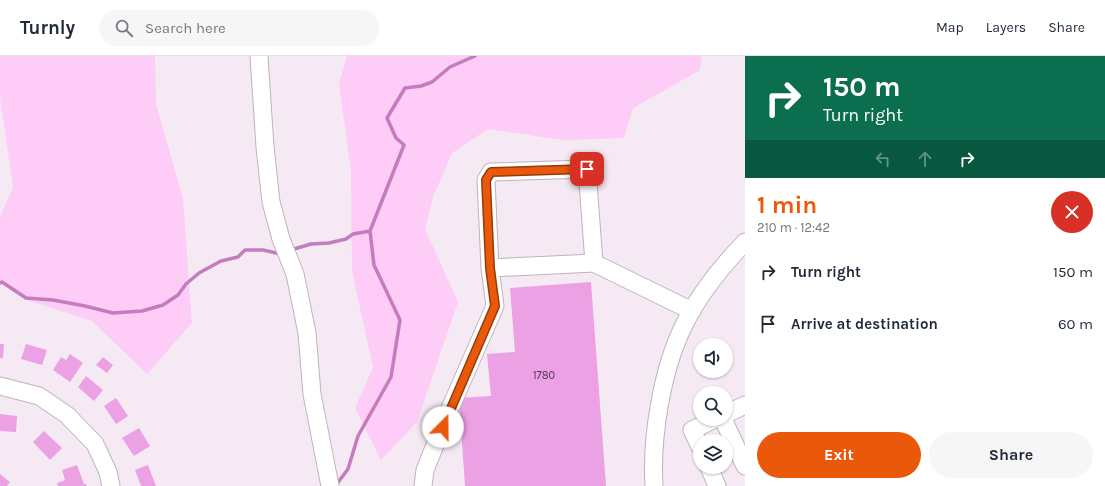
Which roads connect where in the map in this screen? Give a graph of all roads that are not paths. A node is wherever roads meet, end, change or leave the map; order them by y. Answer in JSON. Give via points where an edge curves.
{"nodes":[{"id":1,"x":259,"y":56,"type":"edge"},
{"id":2,"x":745,"y":242,"type":"edge"},
{"id":3,"x":594,"y":263,"type":"junction"},
{"id":4,"x":490,"y":268,"type":"junction"},
{"id":5,"x":692,"y":311,"type":"junction"},
{"id":6,"x":0,"y":386,"type":"edge"},
{"id":7,"x":745,"y":405,"type":"edge"},
{"id":8,"x":733,"y":411,"type":"edge"},
{"id":9,"x":701,"y":426,"type":"edge"},
{"id":10,"x":726,"y":426,"type":"edge"},
{"id":11,"x":694,"y":434,"type":"edge"},
{"id":12,"x":745,"y":466,"type":"edge"},
{"id":13,"x":712,"y":474,"type":"edge"},
{"id":14,"x":112,"y":486,"type":"edge"},
{"id":15,"x":330,"y":486,"type":"edge"},
{"id":16,"x":423,"y":486,"type":"edge"},
{"id":17,"x":654,"y":486,"type":"edge"},
{"id":18,"x":717,"y":486,"type":"edge"}],
"edges":[{"from":1,"to":15,"type":"street","via":[[265,147],[272,202],[281,239],[295,274],[307,333],[312,394]]},
{"from":2,"to":5,"type":"street","via":[[706,287]]},
{"from":3,"to":4,"type":"street"},
{"from":3,"to":4,"type":"street","via":[[587,169],[491,172],[486,180]]},
{"from":3,"to":5,"type":"street"},
{"from":4,"to":16,"type":"street","via":[[495,306],[425,470]]},
{"from":5,"to":17,"type":"street","via":[[683,325],[669,363],[660,402],[654,444]]},
{"from":6,"to":14,"type":"street","via":[[38,396],[67,415],[95,444]]},
{"from":7,"to":8,"type":"street"},
{"from":9,"to":11,"type":"street","via":[[692,430]]},
{"from":10,"to":12,"type":"street"},
{"from":13,"to":18,"type":"street"}]}
